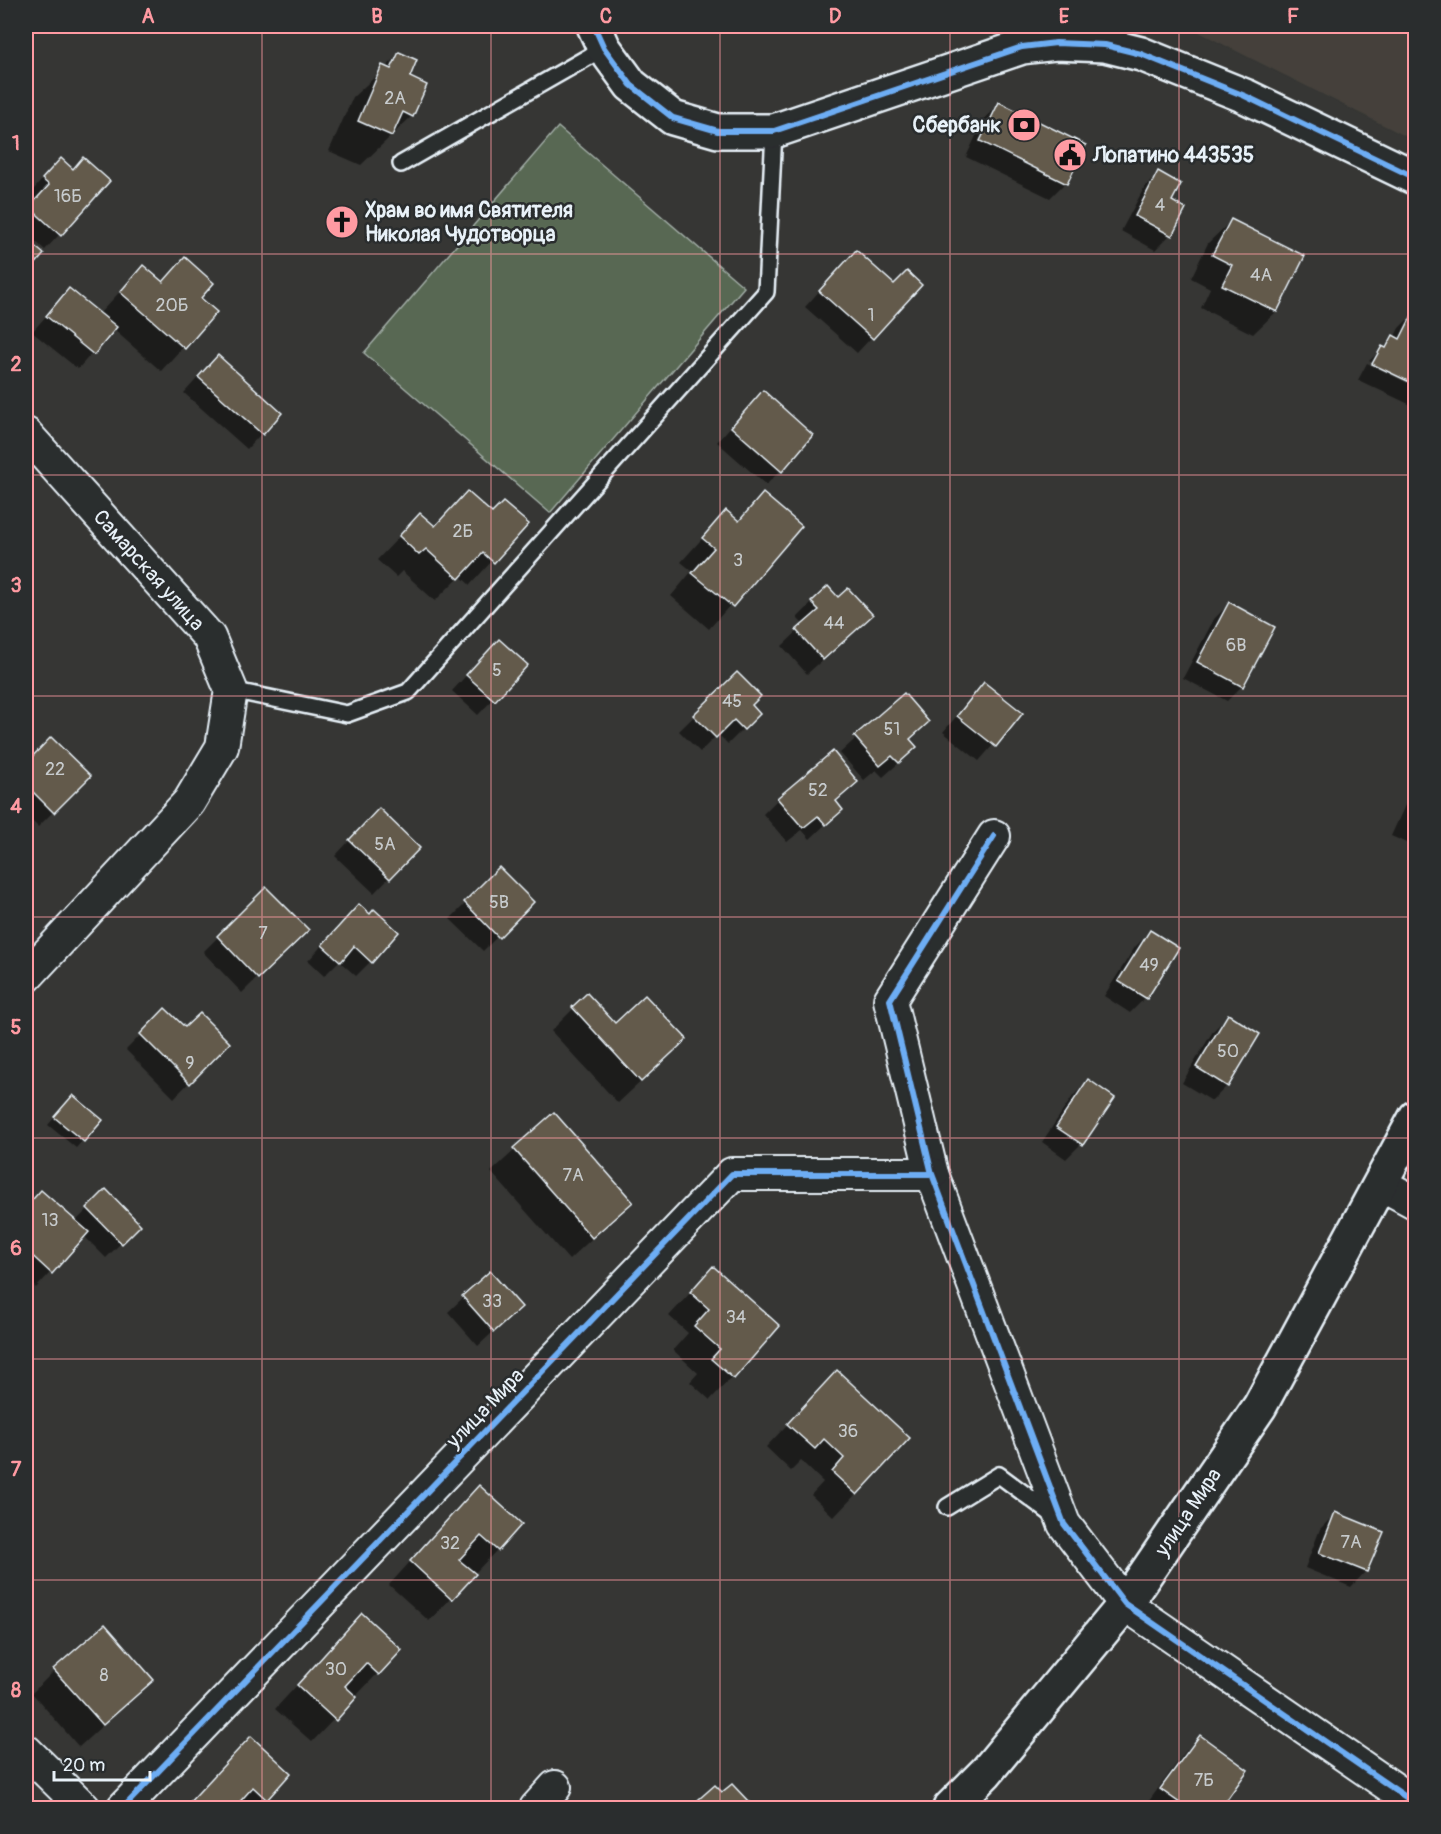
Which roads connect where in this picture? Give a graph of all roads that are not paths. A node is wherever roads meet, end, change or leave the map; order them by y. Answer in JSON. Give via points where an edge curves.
{"nodes":[{"id":1,"x":1074,"y":34,"type":"edge"},
{"id":2,"x":599,"y":37,"type":"edge"},
{"id":3,"x":774,"y":131,"type":"junction"},
{"id":4,"x":401,"y":164,"type":"dead end"},
{"id":5,"x":1416,"y":178,"type":"edge"},
{"id":6,"x":26,"y":434,"type":"edge"},
{"id":7,"x":231,"y":690,"type":"junction"},
{"id":8,"x":994,"y":836,"type":"dead end"},
{"id":9,"x":26,"y":977,"type":"edge"},
{"id":10,"x":1416,"y":1117,"type":"edge"},
{"id":11,"x":932,"y":1174,"type":"junction"},
{"id":12,"x":1381,"y":1184,"type":"junction"},
{"id":13,"x":1416,"y":1203,"type":"edge"},
{"id":14,"x":947,"y":1508,"type":"dead end"},
{"id":15,"x":1064,"y":1524,"type":"junction"},
{"id":16,"x":1125,"y":1604,"type":"junction"},
{"id":17,"x":26,"y":1750,"type":"edge"},
{"id":18,"x":1416,"y":1804,"type":"edge"},
{"id":19,"x":84,"y":1809,"type":"edge"},
{"id":20,"x":123,"y":1809,"type":"edge"},
{"id":21,"x":950,"y":1809,"type":"edge"}],
"edges":[{"from":1,"to":3,"type":"street","via":[[1022,47]]},
{"from":1,"to":5,"type":"street","via":[[1184,70]]},
{"from":2,"to":3,"type":"street","via":[[631,85],[673,118],[718,131]]},
{"from":2,"to":4,"type":"lane"},
{"from":3,"to":7,"type":"lane","via":[[766,292],[408,692],[347,714]]},
{"from":6,"to":7,"type":"street","name":"Самарская улица","via":[[209,637]]},
{"from":7,"to":9,"type":"street","via":[[222,747],[189,802]]},
{"from":8,"to":11,"type":"street","via":[[890,1000]]},
{"from":10,"to":12,"type":"street","name":"улица Мира"},
{"from":11,"to":15,"type":"street"},
{"from":11,"to":20,"type":"street","name":"улица Мира","via":[[732,1174]]},
{"from":12,"to":13,"type":"street"},
{"from":12,"to":16,"type":"street","name":"улица Мира","via":[[1260,1406]]},
{"from":14,"to":15,"type":"lane","via":[[999,1475]]},
{"from":15,"to":16,"type":"street"},
{"from":16,"to":18,"type":"street"},
{"from":16,"to":21,"type":"street","name":"улица Мира","via":[[986,1772]]},
{"from":17,"to":19,"type":"street"}]}
